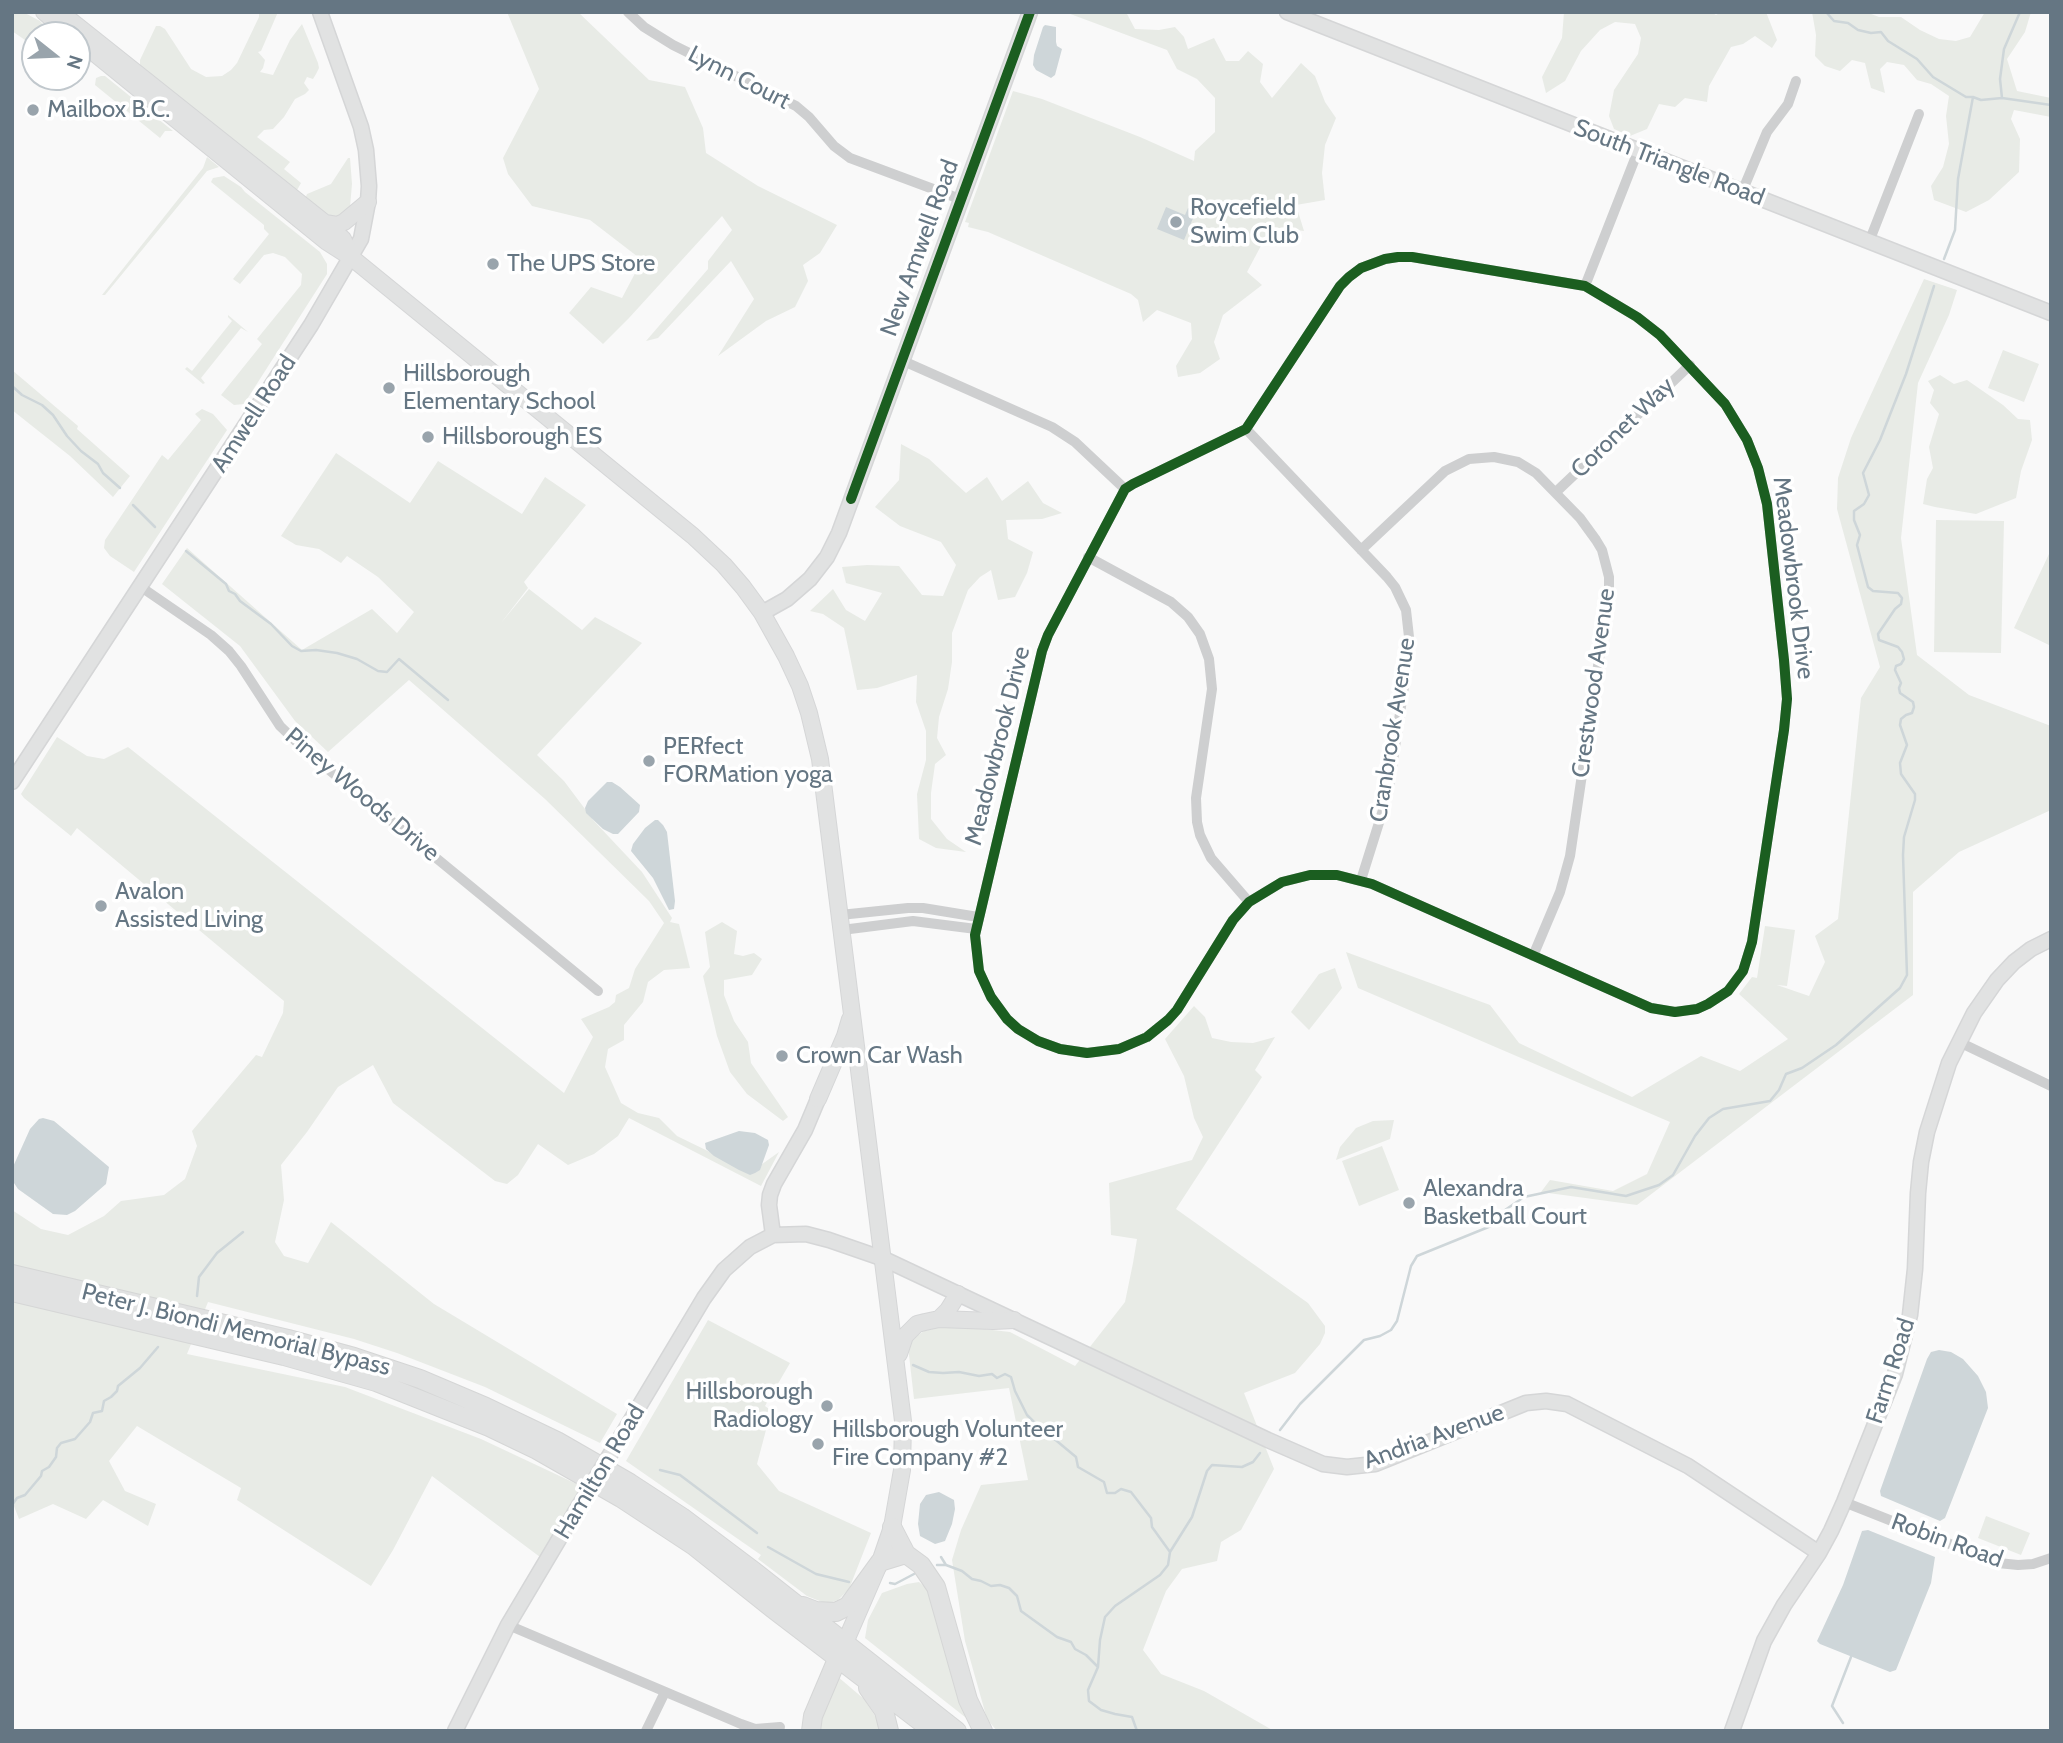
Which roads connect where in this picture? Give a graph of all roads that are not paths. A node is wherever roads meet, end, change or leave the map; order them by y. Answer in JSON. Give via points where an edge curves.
{"nodes":[{"id":1,"x":60,"y":12,"type":"edge"},
{"id":2,"x":320,"y":12,"type":"edge"},
{"id":3,"x":628,"y":12,"type":"edge"},
{"id":4,"x":1030,"y":12,"type":"edge"},
{"id":5,"x":1287,"y":12,"type":"edge"},
{"id":6,"x":1312,"y":17,"type":"edge"},
{"id":7,"x":91,"y":50,"type":"edge"},
{"id":8,"x":1796,"y":81,"type":"dead end"},
{"id":9,"x":1919,"y":114,"type":"dead end"},
{"id":10,"x":1638,"y":151,"type":"junction"},
{"id":11,"x":1742,"y":192,"type":"junction"},
{"id":12,"x":960,"y":200,"type":"junction"},
{"id":13,"x":368,"y":202,"type":"junction"},
{"id":14,"x":325,"y":223,"type":"junction"},
{"id":15,"x":1869,"y":242,"type":"junction"},
{"id":16,"x":352,"y":258,"type":"junction"},
{"id":17,"x":1585,"y":286,"type":"junction"},
{"id":18,"x":2051,"y":313,"type":"edge"},
{"id":19,"x":901,"y":360,"type":"junction"},
{"id":20,"x":1690,"y":365,"type":"junction"},
{"id":21,"x":1246,"y":429,"type":"junction"},
{"id":22,"x":1125,"y":489,"type":"junction"},
{"id":23,"x":1556,"y":492,"type":"junction"},
{"id":24,"x":1361,"y":550,"type":"junction"},
{"id":25,"x":1088,"y":557,"type":"junction"},
{"id":26,"x":141,"y":587,"type":"junction"},
{"id":27,"x":762,"y":614,"type":"junction"},
{"id":28,"x":12,"y":782,"type":"edge"},
{"id":29,"x":1361,"y":880,"type":"junction"},
{"id":30,"x":1249,"y":902,"type":"junction"},
{"id":31,"x":978,"y":917,"type":"junction"},
{"id":32,"x":841,"y":922,"type":"junction"},
{"id":33,"x":976,"y":929,"type":"junction"},
{"id":34,"x":2051,"y":939,"type":"edge"},
{"id":35,"x":1534,"y":956,"type":"junction"},
{"id":36,"x":597,"y":991,"type":"dead end"},
{"id":37,"x":852,"y":1010,"type":"junction"},
{"id":38,"x":1959,"y":1042,"type":"junction"},
{"id":39,"x":2051,"y":1086,"type":"edge"},
{"id":40,"x":818,"y":1098,"type":"joint"},
{"id":41,"x":773,"y":1236,"type":"junction"},
{"id":42,"x":884,"y":1259,"type":"junction"},
{"id":43,"x":12,"y":1274,"type":"edge"},
{"id":44,"x":12,"y":1292,"type":"edge"},
{"id":45,"x":958,"y":1294,"type":"junction"},
{"id":46,"x":12,"y":1300,"type":"edge"},
{"id":47,"x":66,"y":1306,"type":"junction"},
{"id":48,"x":939,"y":1319,"type":"junction"},
{"id":49,"x":1014,"y":1320,"type":"junction"},
{"id":50,"x":898,"y":1366,"type":"junction"},
{"id":51,"x":1844,"y":1502,"type":"junction"},
{"id":52,"x":892,"y":1527,"type":"junction"},
{"id":53,"x":1819,"y":1553,"type":"junction"},
{"id":54,"x":906,"y":1554,"type":"junction"},
{"id":55,"x":2051,"y":1558,"type":"edge"},
{"id":56,"x":880,"y":1562,"type":"junction"},
{"id":57,"x":793,"y":1602,"type":"junction"},
{"id":58,"x":508,"y":1625,"type":"junction"},
{"id":59,"x":842,"y":1650,"type":"junction"},
{"id":60,"x":853,"y":1668,"type":"junction"},
{"id":61,"x":665,"y":1692,"type":"junction"},
{"id":62,"x":779,"y":1727,"type":"dead end"},
{"id":63,"x":455,"y":1731,"type":"edge"},
{"id":64,"x":646,"y":1731,"type":"edge"},
{"id":65,"x":811,"y":1731,"type":"edge"},
{"id":66,"x":889,"y":1731,"type":"edge"},
{"id":67,"x":933,"y":1731,"type":"edge"},
{"id":68,"x":957,"y":1731,"type":"edge"},
{"id":69,"x":983,"y":1731,"type":"edge"},
{"id":70,"x":1732,"y":1731,"type":"edge"}],
"edges":[{"from":1,"to":14,"type":"main road"},
{"from":2,"to":13,"type":"street","name":"Amwell Road","via":[[365,143]]},
{"from":3,"to":12,"type":"street","name":"Lynn Court","via":[[665,40],[796,106],[850,158]]},
{"from":4,"to":12,"type":"street","name":"New Amwell Road"},
{"from":5,"to":6,"type":"street","name":"South Triangle Road"},
{"from":6,"to":10,"type":"street","name":"South Triangle Road"},
{"from":7,"to":16,"type":"main road"},
{"from":8,"to":11,"type":"street","via":[[1788,104],[1767,132]]},
{"from":9,"to":15,"type":"street"},
{"from":10,"to":11,"type":"street","name":"South Triangle Road"},
{"from":10,"to":17,"type":"street"},
{"from":11,"to":15,"type":"street","name":"South Triangle Road"},
{"from":12,"to":19,"type":"street","name":"New Amwell Road"},
{"from":13,"to":14,"type":"main road","via":[[344,222]]},
{"from":13,"to":16,"type":"street","name":"Amwell Road"},
{"from":14,"to":16,"type":"main road","via":[[343,239]]},
{"from":15,"to":18,"type":"street","name":"South Triangle Road"},
{"from":16,"to":26,"type":"street","name":"Amwell Road"},
{"from":16,"to":27,"type":"main road","via":[[693,536],[724,565]]},
{"from":17,"to":20,"type":"street","name":"Meadowbrook Drive","via":[[1649,326]]},
{"from":17,"to":21,"type":"street","name":"Meadowbrook Drive","via":[[1412,257],[1373,263],[1340,286]]},
{"from":19,"to":22,"type":"street","via":[[1052,427]]},
{"from":19,"to":27,"type":"street","name":"New Amwell Road","via":[[832,549],[799,589]]},
{"from":20,"to":23,"type":"street","name":"Coronet Way"},
{"from":20,"to":35,"type":"street","name":"Meadowbrook Drive","via":[[1731,414],[1758,468],[1771,528],[1784,660],[1785,722],[1748,957],[1736,982],[1718,999],[1675,1012],[1651,1008]]},
{"from":21,"to":22,"type":"street"},
{"from":21,"to":24,"type":"street","name":"Cranbrook Avenue"},
{"from":22,"to":25,"type":"street","name":"Meadowbrook Drive"},
{"from":23,"to":24,"type":"street","name":"Crestwood Avenue","via":[[1518,462],[1494,457],[1469,459],[1436,478]]},
{"from":23,"to":35,"type":"street","name":"Crestwood Avenue","via":[[1596,540],[1606,563],[1609,591],[1570,856]]},
{"from":24,"to":29,"type":"street","name":"Cranbrook Avenue","via":[[1400,598],[1410,646],[1388,794]]},
{"from":25,"to":30,"type":"street","via":[[1171,602],[1200,634],[1212,689],[1196,798],[1197,822],[1211,858]]},
{"from":25,"to":31,"type":"street","name":"Meadowbrook Drive","via":[[1042,651]]},
{"from":26,"to":28,"type":"street","name":"Amwell Road"},
{"from":26,"to":36,"type":"street","name":"Piney Woods Drive","via":[[222,644],[280,726],[306,751]]},
{"from":27,"to":32,"type":"main road","via":[[800,686],[813,728]]},
{"from":29,"to":30,"type":"street","name":"Meadowbrook Drive","via":[[1324,874],[1296,878]]},
{"from":29,"to":35,"type":"street","name":"Meadowbrook Drive"},
{"from":30,"to":33,"type":"street","name":"Meadowbrook Drive","via":[[1233,919],[1168,1020],[1133,1044],[1100,1052],[1049,1046],[1007,1019],[979,971]]},
{"from":31,"to":32,"type":"street","via":[[908,908]]},
{"from":31,"to":33,"type":"street","name":"Meadowbrook Drive"},
{"from":32,"to":33,"type":"street","via":[[913,921]]},
{"from":32,"to":37,"type":"main road"},
{"from":34,"to":38,"type":"street","name":"Farm Road","via":[[2031,949],[1997,979]]},
{"from":37,"to":40,"type":"main road"},
{"from":37,"to":42,"type":"main road"},
{"from":38,"to":39,"type":"street"},
{"from":38,"to":51,"type":"street","name":"Farm Road","via":[[1937,1097],[1921,1162],[1906,1334],[1895,1374]]},
{"from":40,"to":41,"type":"street","via":[[770,1195]]},
{"from":41,"to":42,"type":"street","name":"Hamilton Road","via":[[819,1237]]},
{"from":41,"to":58,"type":"street","name":"Hamilton Road","bridge":true,"via":[[739,1255],[719,1276]]},
{"from":42,"to":45,"type":"street","name":"Andria Avenue"},
{"from":42,"to":50,"type":"main road"},
{"from":43,"to":57,"type":"highway","name":"Peter J. Biondi Memorial Bypass","via":[[288,1339],[420,1379],[557,1441],[630,1483]]},
{"from":44,"to":47,"type":"highway","name":"Peter J. Biondi Memorial Bypass"},
{"from":45,"to":48,"type":"main road"},
{"from":45,"to":49,"type":"street","name":"Andria Avenue"},
{"from":46,"to":47,"type":"highway"},
{"from":47,"to":59,"type":"highway","name":"Peter J. Biondi Memorial Bypass","via":[[363,1378],[489,1427],[621,1498],[694,1546],[773,1609]]},
{"from":48,"to":49,"type":"main road"},
{"from":48,"to":50,"type":"main road","via":[[910,1329]]},
{"from":49,"to":53,"type":"street","name":"Andria Avenue","via":[[1289,1450],[1339,1467],[1375,1464],[1526,1403],[1567,1405],[1688,1466]]},
{"from":50,"to":52,"type":"main road","via":[[904,1450]]},
{"from":51,"to":53,"type":"street","name":"Farm Road"},
{"from":51,"to":55,"type":"street","name":"Robin Road","via":[[1998,1563],[2018,1565]]},
{"from":52,"to":54,"type":"highway"},
{"from":52,"to":56,"type":"main road"},
{"from":53,"to":70,"type":"street","name":"Farm Road","via":[[1763,1641]]},
{"from":54,"to":56,"type":"highway"},
{"from":54,"to":69,"type":"highway","via":[[921,1565],[936,1587],[968,1700]]},
{"from":56,"to":57,"type":"highway","via":[[848,1606],[836,1612]]},
{"from":56,"to":59,"type":"main road"},
{"from":57,"to":59,"type":"highway","name":"Peter J. Biondi Memorial Bypass"},
{"from":58,"to":61,"type":"street"},
{"from":58,"to":63,"type":"street","name":"Hamilton Road"},
{"from":59,"to":60,"type":"highway"},
{"from":59,"to":65,"type":"highway"},
{"from":59,"to":68,"type":"highway"},
{"from":60,"to":66,"type":"highway","via":[[879,1702]]},
{"from":60,"to":67,"type":"highway"},
{"from":61,"to":62,"type":"street","via":[[755,1729]]},
{"from":61,"to":64,"type":"street"}]}
